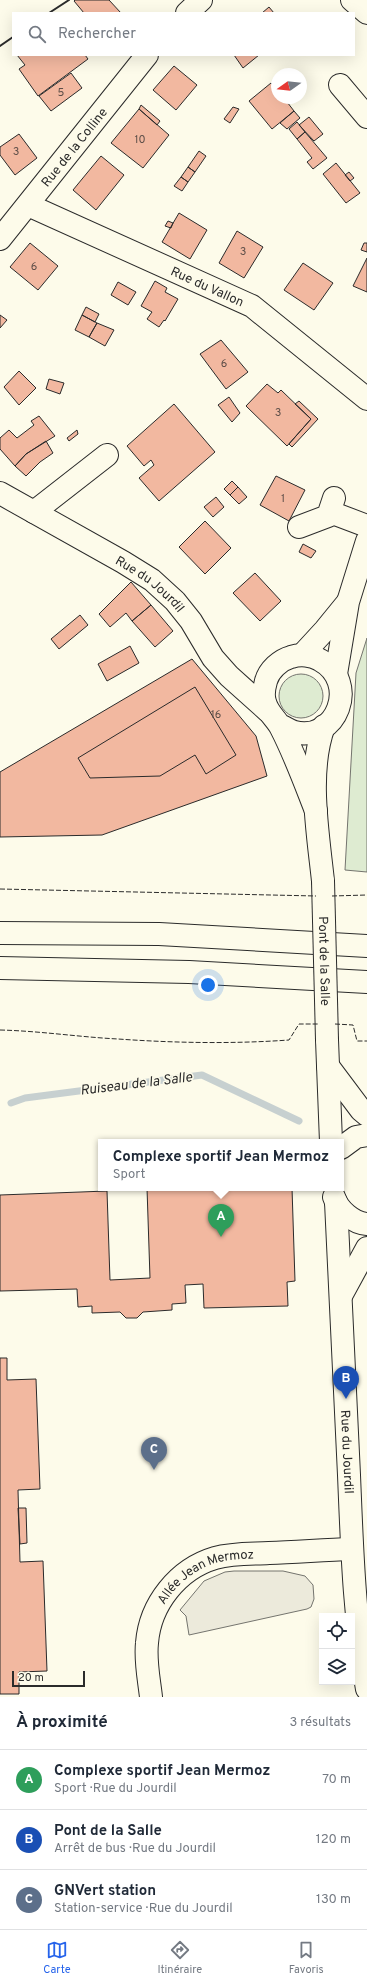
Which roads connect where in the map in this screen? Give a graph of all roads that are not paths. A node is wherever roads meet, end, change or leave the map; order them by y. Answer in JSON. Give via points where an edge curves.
{"nodes":[{"id":1,"x":201,"y":0,"type":"edge"},
{"id":2,"x":352,"y":0,"type":"edge"},
{"id":3,"x":188,"y":12,"type":"edge"},
{"id":4,"x":367,"y":13,"type":"edge"},
{"id":5,"x":146,"y":56,"type":"edge"},
{"id":6,"x":340,"y":85,"type":"dead end"},
{"id":7,"x":367,"y":117,"type":"edge"},
{"id":8,"x":28,"y":205,"type":"junction"},
{"id":9,"x":0,"y":239,"type":"edge"},
{"id":10,"x":367,"y":399,"type":"edge"},
{"id":11,"x":107,"y":455,"type":"dead end"},
{"id":12,"x":0,"y":493,"type":"edge"},
{"id":13,"x":34,"y":512,"type":"junction"},
{"id":14,"x":367,"y":526,"type":"edge"},
{"id":15,"x":300,"y":528,"type":"dead end"},
{"id":16,"x":367,"y":541,"type":"edge"},
{"id":17,"x":348,"y":602,"type":"junction"},
{"id":18,"x":302,"y":655,"type":"junction"},
{"id":19,"x":336,"y":674,"type":"junction"},
{"id":20,"x":274,"y":718,"type":"junction"},
{"id":21,"x":324,"y":726,"type":"junction"},
{"id":22,"x":316,"y":812,"type":"junction"},
{"id":23,"x":323,"y":881,"type":"joint"},
{"id":24,"x":0,"y":933,"type":"edge"},
{"id":25,"x":367,"y":946,"type":"edge"},
{"id":26,"x":0,"y":968,"type":"edge"},
{"id":27,"x":367,"y":982,"type":"edge"},
{"id":28,"x":328,"y":1066,"type":"junction"},
{"id":29,"x":367,"y":1115,"type":"edge"},
{"id":30,"x":367,"y":1135,"type":"edge"},
{"id":31,"x":330,"y":1139,"type":"edge"},
{"id":32,"x":344,"y":1146,"type":"edge"},
{"id":33,"x":333,"y":1195,"type":"edge"},
{"id":34,"x":367,"y":1224,"type":"edge"},
{"id":35,"x":367,"y":1248,"type":"edge"},
{"id":36,"x":342,"y":1294,"type":"junction"},
{"id":37,"x":351,"y":1549,"type":"junction"},
{"id":38,"x":360,"y":1585,"type":"edge"},
{"id":39,"x":365,"y":1664,"type":"edge"},
{"id":40,"x":367,"y":1689,"type":"edge"},
{"id":41,"x":150,"y":1697,"type":"edge"}],
"edges":[{"from":1,"to":3,"type":"main road"},
{"from":2,"to":4,"type":"main road"},
{"from":5,"to":8,"type":"main road","name":"Rue de la Colline"},
{"from":6,"to":7,"type":"main road"},
{"from":8,"to":9,"type":"main road","name":"Rue de la Colline"},
{"from":8,"to":10,"type":"main road","name":"Rue du Vallon","via":[[252,306]]},
{"from":11,"to":13,"type":"main road"},
{"from":12,"to":13,"type":"main road","name":"Rue du Jourdil"},
{"from":13,"to":20,"type":"main road","name":"Rue du Jourdil","via":[[152,580],[175,601],[191,621],[213,658]]},
{"from":14,"to":15,"type":"main road","via":[[332,505],[328,516]]},
{"from":16,"to":17,"type":"main road"},
{"from":17,"to":18,"type":"main road"},
{"from":17,"to":19,"type":"main road"},
{"from":18,"to":19,"type":"main road","via":[[321,660]]},
{"from":18,"to":20,"type":"main road","via":[[282,661],[266,680],[264,701]]},
{"from":19,"to":21,"type":"main road","via":[[341,688],[341,703],[335,716]]},
{"from":20,"to":21,"type":"main road","via":[[294,732],[310,732]]},
{"from":20,"to":22,"type":"main road","name":"Rue du Jourdil","via":[[297,762]]},
{"from":21,"to":22,"type":"main road","name":"Rue du Jourdil","via":[[318,744]]},
{"from":22,"to":23,"type":"main road","name":"Rue du Jourdil"},
{"from":23,"to":28,"type":"main road","name":"Pont de la Salle","bridge":true},
{"from":24,"to":25,"type":"main road","via":[[159,934]]},
{"from":26,"to":27,"type":"main road","via":[[189,972]]},
{"from":28,"to":29,"type":"main road"},
{"from":28,"to":31,"type":"main road"},
{"from":30,"to":32,"type":"main road","via":[[356,1137]]},
{"from":33,"to":34,"type":"main road","via":[[347,1216]]},
{"from":33,"to":36,"type":"main road","name":"Rue du Jourdil"},
{"from":35,"to":36,"type":"main road"},
{"from":36,"to":37,"type":"main road","name":"Rue du Jourdil"},
{"from":37,"to":38,"type":"main road","name":"Rue du Jourdil"},
{"from":37,"to":41,"type":"main road","name":"Allée Jean Mermoz","via":[[229,1554],[199,1564],[185,1573],[164,1596],[150,1626],[147,1659]]},
{"from":38,"to":39,"type":"main road","name":"Rue du Jourdil"},
{"from":39,"to":40,"type":"main road","name":"Rue du Jourdil"}]}
